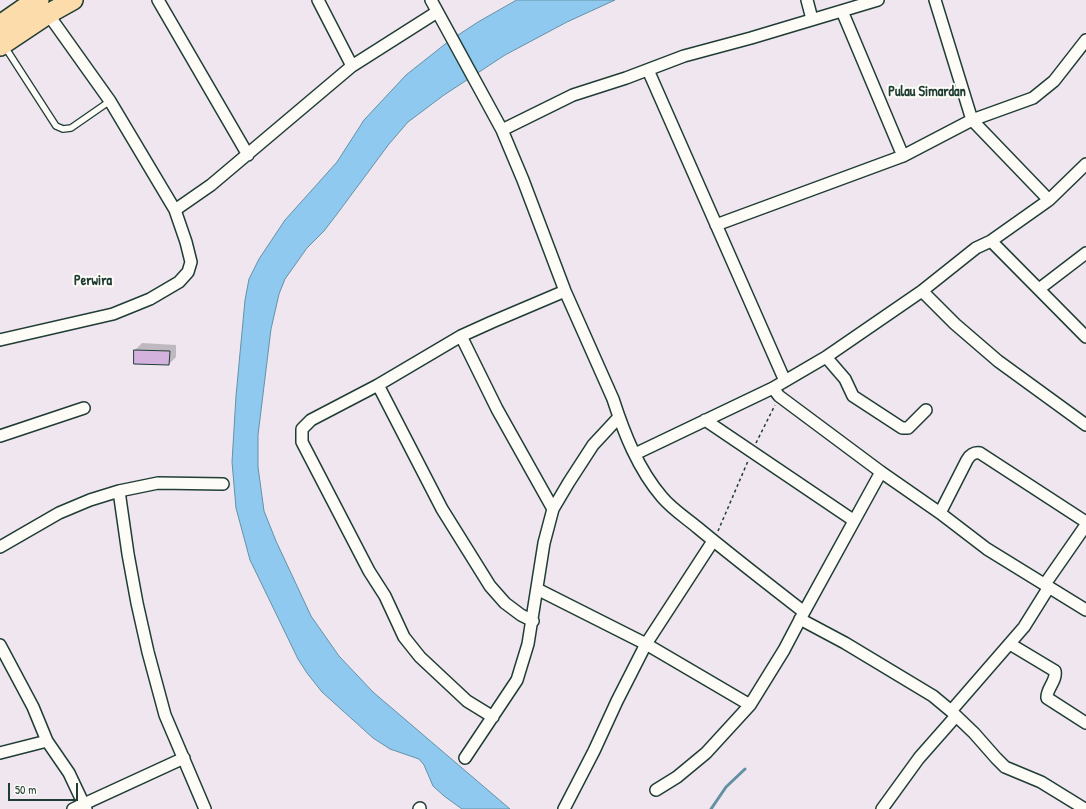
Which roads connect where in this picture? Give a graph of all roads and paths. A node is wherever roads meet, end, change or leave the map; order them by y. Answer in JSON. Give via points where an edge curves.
{"nodes":[{"id":1,"x":73,"y":0,"type":"edge"},
{"id":2,"x":158,"y":0,"type":"edge"},
{"id":3,"x":318,"y":0,"type":"edge"},
{"id":4,"x":431,"y":0,"type":"edge"},
{"id":5,"x":807,"y":0,"type":"edge"},
{"id":6,"x":878,"y":0,"type":"edge"},
{"id":7,"x":935,"y":0,"type":"edge"},
{"id":8,"x":44,"y":7,"type":"edge"},
{"id":9,"x":842,"y":11,"type":"junction"},
{"id":10,"x":436,"y":12,"type":"junction"},
{"id":11,"x":812,"y":19,"type":"junction"},
{"id":12,"x":0,"y":25,"type":"edge"},
{"id":13,"x":1086,"y":40,"type":"edge"},
{"id":14,"x":1,"y":45,"type":"edge"},
{"id":15,"x":352,"y":66,"type":"junction"},
{"id":16,"x":648,"y":70,"type":"junction"},
{"id":17,"x":110,"y":101,"type":"junction"},
{"id":18,"x":972,"y":120,"type":"junction"},
{"id":19,"x":502,"y":130,"type":"junction"},
{"id":20,"x":248,"y":155,"type":"junction"},
{"id":21,"x":903,"y":156,"type":"junction"},
{"id":22,"x":1086,"y":164,"type":"edge"},
{"id":23,"x":1049,"y":200,"type":"junction"},
{"id":24,"x":175,"y":210,"type":"junction"},
{"id":25,"x":716,"y":225,"type":"junction"},
{"id":26,"x":991,"y":241,"type":"junction"},
{"id":27,"x":1086,"y":253,"type":"edge"},
{"id":28,"x":1039,"y":289,"type":"junction"},
{"id":29,"x":564,"y":291,"type":"junction"},
{"id":30,"x":922,"y":291,"type":"junction"},
{"id":31,"x":461,"y":336,"type":"junction"},
{"id":32,"x":1086,"y":337,"type":"edge"},
{"id":33,"x":0,"y":340,"type":"edge"},
{"id":34,"x":826,"y":357,"type":"junction"},
{"id":35,"x":786,"y":381,"type":"junction"},
{"id":36,"x":378,"y":385,"type":"junction"},
{"id":37,"x":776,"y":392,"type":"junction"},
{"id":38,"x":84,"y":408,"type":"dead end"},
{"id":39,"x":926,"y":410,"type":"dead end"},
{"id":40,"x":619,"y":417,"type":"junction"},
{"id":41,"x":705,"y":420,"type":"junction"},
{"id":42,"x":1086,"y":425,"type":"edge"},
{"id":43,"x":0,"y":436,"type":"edge"},
{"id":44,"x":752,"y":452,"type":"junction"},
{"id":45,"x":635,"y":454,"type":"junction"},
{"id":46,"x":881,"y":472,"type":"junction"},
{"id":47,"x":223,"y":484,"type":"dead end"},
{"id":48,"x":119,"y":491,"type":"junction"},
{"id":49,"x":553,"y":508,"type":"junction"},
{"id":50,"x":940,"y":513,"type":"junction"},
{"id":51,"x":853,"y":520,"type":"junction"},
{"id":52,"x":1086,"y":524,"type":"edge"},
{"id":53,"x":713,"y":541,"type":"junction"},
{"id":54,"x":0,"y":547,"type":"edge"},
{"id":55,"x":1047,"y":586,"type":"junction"},
{"id":56,"x":537,"y":589,"type":"junction"},
{"id":57,"x":1086,"y":610,"type":"edge"},
{"id":58,"x":802,"y":616,"type":"junction"},
{"id":59,"x":533,"y":620,"type":"junction"},
{"id":60,"x":646,"y":644,"type":"junction"},
{"id":61,"x":1010,"y":644,"type":"junction"},
{"id":62,"x":0,"y":645,"type":"edge"},
{"id":63,"x":750,"y":705,"type":"junction"},
{"id":64,"x":954,"y":714,"type":"junction"},
{"id":65,"x":493,"y":717,"type":"junction"},
{"id":66,"x":1086,"y":723,"type":"edge"},
{"id":67,"x":47,"y":741,"type":"junction"},
{"id":68,"x":0,"y":753,"type":"edge"},
{"id":69,"x":184,"y":758,"type":"junction"},
{"id":70,"x":464,"y":758,"type":"dead end"},
{"id":71,"x":656,"y":790,"type":"dead end"},
{"id":72,"x":85,"y":807,"type":"edge"},
{"id":73,"x":72,"y":809,"type":"edge"},
{"id":74,"x":204,"y":809,"type":"edge"},
{"id":75,"x":564,"y":809,"type":"edge"},
{"id":76,"x":882,"y":809,"type":"edge"},
{"id":77,"x":1085,"y":809,"type":"edge"}],
"edges":[{"from":1,"to":8,"type":"highway"},
{"from":2,"to":20,"type":"street"},
{"from":3,"to":15,"type":"street"},
{"from":4,"to":10,"type":"street"},
{"from":5,"to":11,"type":"street"},
{"from":6,"to":9,"type":"street"},
{"from":7,"to":18,"type":"street"},
{"from":8,"to":12,"type":"highway","via":[[23,9]]},
{"from":8,"to":14,"type":"highway"},
{"from":8,"to":17,"type":"street"},
{"from":9,"to":11,"type":"street"},
{"from":9,"to":21,"type":"street"},
{"from":10,"to":15,"type":"street"},
{"from":10,"to":19,"type":"street"},
{"from":11,"to":16,"type":"street","via":[[684,56]]},
{"from":13,"to":18,"type":"street","via":[[1044,91],[1032,98]]},
{"from":14,"to":17,"type":"lane","via":[[56,126],[63,129],[71,128]]},
{"from":15,"to":20,"type":"street"},
{"from":16,"to":19,"type":"street","via":[[573,95]]},
{"from":16,"to":25,"type":"street"},
{"from":17,"to":24,"type":"street"},
{"from":18,"to":21,"type":"street"},
{"from":18,"to":23,"type":"street"},
{"from":19,"to":29,"type":"street"},
{"from":20,"to":24,"type":"street"},
{"from":21,"to":25,"type":"street"},
{"from":22,"to":23,"type":"street"},
{"from":23,"to":26,"type":"street"},
{"from":24,"to":33,"type":"street","via":[[190,262],[188,272],[179,282],[150,299],[112,314]]},
{"from":25,"to":35,"type":"street"},
{"from":26,"to":28,"type":"street"},
{"from":26,"to":30,"type":"street","via":[[976,248]]},
{"from":27,"to":28,"type":"street"},
{"from":28,"to":32,"type":"street"},
{"from":29,"to":31,"type":"street"},
{"from":29,"to":40,"type":"street"},
{"from":30,"to":34,"type":"street"},
{"from":30,"to":42,"type":"street","via":[[998,361]]},
{"from":31,"to":36,"type":"street"},
{"from":31,"to":49,"type":"street","via":[[497,409]]},
{"from":34,"to":35,"type":"street"},
{"from":34,"to":39,"type":"street","via":[[845,379],[852,396],[902,428],[908,428]]},
{"from":35,"to":37,"type":"street"},
{"from":36,"to":59,"type":"street","via":[[442,510],[490,586],[520,615]]},
{"from":36,"to":65,"type":"street","via":[[311,420],[302,429],[302,442],[404,636],[420,657],[467,701]]},
{"from":37,"to":41,"type":"street"},
{"from":37,"to":44,"type":"path"},
{"from":37,"to":46,"type":"street"},
{"from":38,"to":43,"type":"street"},
{"from":40,"to":45,"type":"street"},
{"from":40,"to":49,"type":"street","via":[[593,445]]},
{"from":41,"to":44,"type":"street"},
{"from":41,"to":45,"type":"street"},
{"from":44,"to":51,"type":"street"},
{"from":44,"to":53,"type":"path"},
{"from":45,"to":53,"type":"street","via":[[651,483],[663,498]]},
{"from":46,"to":50,"type":"street"},
{"from":46,"to":51,"type":"street"},
{"from":47,"to":48,"type":"street","via":[[158,483]]},
{"from":48,"to":54,"type":"street","via":[[59,513]]},
{"from":48,"to":69,"type":"street","via":[[128,554],[148,652],[165,715]]},
{"from":49,"to":56,"type":"street","via":[[544,543]]},
{"from":50,"to":52,"type":"street","via":[[967,460],[976,452]]},
{"from":50,"to":55,"type":"street","via":[[987,549]]},
{"from":51,"to":58,"type":"street"},
{"from":52,"to":55,"type":"street"},
{"from":53,"to":58,"type":"street"},
{"from":53,"to":60,"type":"street"},
{"from":55,"to":57,"type":"street"},
{"from":55,"to":61,"type":"street","via":[[1024,627]]},
{"from":56,"to":59,"type":"street"},
{"from":56,"to":60,"type":"street"},
{"from":58,"to":63,"type":"street"},
{"from":58,"to":64,"type":"street","via":[[933,696]]},
{"from":59,"to":65,"type":"street","via":[[517,680]]},
{"from":60,"to":63,"type":"street"},
{"from":60,"to":75,"type":"street"},
{"from":61,"to":64,"type":"street"},
{"from":61,"to":66,"type":"street","via":[[1055,671],[1056,676],[1047,698]]},
{"from":62,"to":67,"type":"street","via":[[33,707]]},
{"from":63,"to":71,"type":"street","via":[[706,753]]},
{"from":64,"to":76,"type":"street"},
{"from":64,"to":77,"type":"street","via":[[1006,767],[1041,782]]},
{"from":65,"to":70,"type":"street"},
{"from":67,"to":68,"type":"street"},
{"from":67,"to":72,"type":"street","via":[[69,773]]},
{"from":69,"to":72,"type":"street"},
{"from":69,"to":74,"type":"street"},
{"from":72,"to":73,"type":"street"}]}
